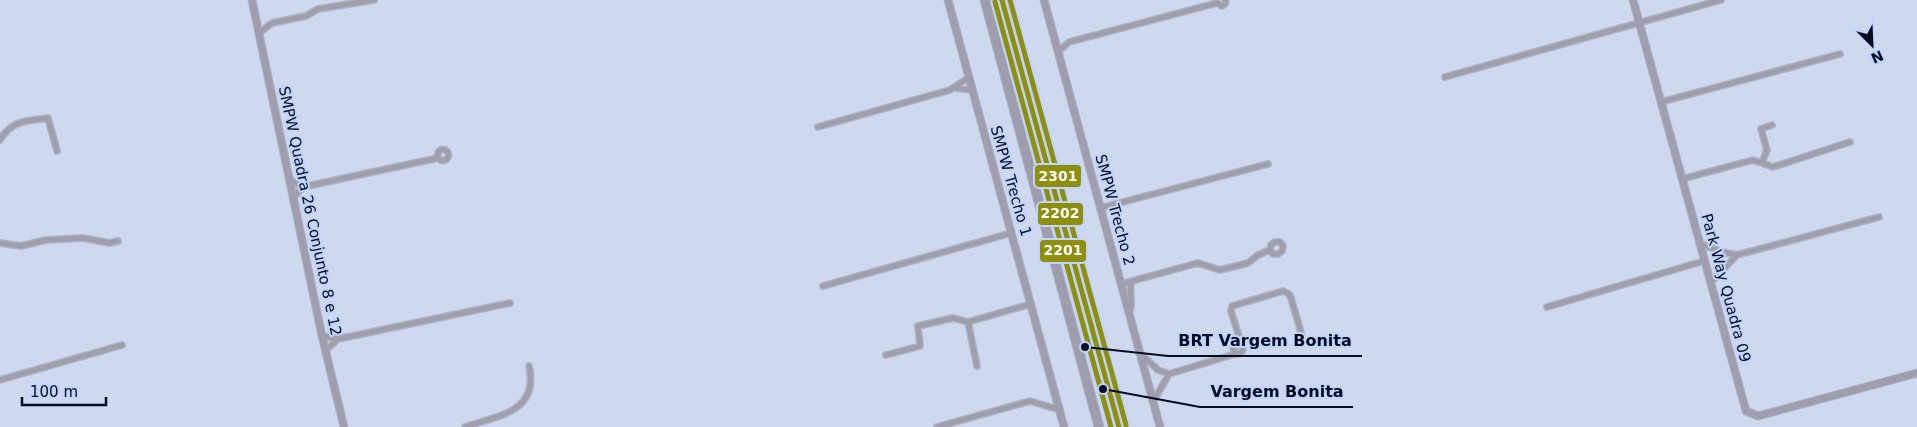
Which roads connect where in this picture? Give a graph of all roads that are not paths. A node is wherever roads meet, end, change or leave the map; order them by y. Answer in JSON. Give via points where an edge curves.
{"nodes":[{"id":1,"x":252,"y":0,"type":"edge"},
{"id":2,"x":374,"y":0,"type":"edge"},
{"id":3,"x":948,"y":0,"type":"edge"},
{"id":4,"x":986,"y":0,"type":"edge"},
{"id":5,"x":1007,"y":0,"type":"edge"},
{"id":6,"x":1044,"y":0,"type":"edge"},
{"id":7,"x":1226,"y":0,"type":"edge"},
{"id":8,"x":1633,"y":0,"type":"edge"},
{"id":9,"x":1721,"y":0,"type":"edge"},
{"id":10,"x":1217,"y":2,"type":"edge"},
{"id":11,"x":256,"y":19,"type":"junction"},
{"id":12,"x":1639,"y":22,"type":"junction"},
{"id":13,"x":269,"y":24,"type":"junction"},
{"id":14,"x":259,"y":33,"type":"junction"},
{"id":15,"x":1055,"y":41,"type":"junction"},
{"id":16,"x":1068,"y":43,"type":"junction"},
{"id":17,"x":1058,"y":52,"type":"junction"},
{"id":18,"x":1840,"y":54,"type":"dead end"},
{"id":19,"x":1445,"y":77,"type":"dead end"},
{"id":20,"x":968,"y":78,"type":"junction"},
{"id":21,"x":955,"y":88,"type":"junction"},
{"id":22,"x":972,"y":90,"type":"junction"},
{"id":23,"x":1661,"y":102,"type":"junction"},
{"id":24,"x":1772,"y":125,"type":"dead end"},
{"id":25,"x":818,"y":127,"type":"dead end"},
{"id":26,"x":0,"y":140,"type":"edge"},
{"id":27,"x":1850,"y":142,"type":"dead end"},
{"id":28,"x":57,"y":151,"type":"dead end"},
{"id":29,"x":438,"y":158,"type":"dead end"},
{"id":30,"x":1762,"y":163,"type":"junction"},
{"id":31,"x":1268,"y":164,"type":"dead end"},
{"id":32,"x":1682,"y":179,"type":"junction"},
{"id":33,"x":290,"y":180,"type":"junction"},
{"id":34,"x":302,"y":187,"type":"junction"},
{"id":35,"x":294,"y":196,"type":"junction"},
{"id":36,"x":1100,"y":208,"type":"junction"},
{"id":37,"x":1878,"y":217,"type":"dead end"},
{"id":38,"x":1011,"y":233,"type":"junction"},
{"id":39,"x":118,"y":240,"type":"dead end"},
{"id":40,"x":0,"y":243,"type":"edge"},
{"id":41,"x":1699,"y":243,"type":"junction"},
{"id":42,"x":1270,"y":250,"type":"dead end"},
{"id":43,"x":1722,"y":252,"type":"junction"},
{"id":44,"x":1737,"y":255,"type":"junction"},
{"id":45,"x":1704,"y":261,"type":"junction"},
{"id":46,"x":1725,"y":265,"type":"junction"},
{"id":47,"x":1132,"y":281,"type":"junction"},
{"id":48,"x":1121,"y":284,"type":"junction"},
{"id":49,"x":1710,"y":284,"type":"junction"},
{"id":50,"x":823,"y":286,"type":"dead end"},
{"id":51,"x":510,"y":303,"type":"dead end"},
{"id":52,"x":1031,"y":304,"type":"junction"},
{"id":53,"x":1547,"y":307,"type":"dead end"},
{"id":54,"x":1129,"y":313,"type":"junction"},
{"id":55,"x":968,"y":322,"type":"junction"},
{"id":56,"x":322,"y":336,"type":"junction"},
{"id":57,"x":1302,"y":336,"type":"dead end"},
{"id":58,"x":338,"y":339,"type":"junction"},
{"id":59,"x":122,"y":345,"type":"dead end"},
{"id":60,"x":326,"y":350,"type":"junction"},
{"id":61,"x":1139,"y":352,"type":"junction"},
{"id":62,"x":886,"y":355,"type":"dead end"},
{"id":63,"x":529,"y":366,"type":"dead end"},
{"id":64,"x":977,"y":366,"type":"dead end"},
{"id":65,"x":1917,"y":373,"type":"edge"},
{"id":66,"x":1169,"y":374,"type":"junction"},
{"id":67,"x":0,"y":380,"type":"edge"},
{"id":68,"x":1153,"y":402,"type":"junction"},
{"id":69,"x":1060,"y":410,"type":"junction"},
{"id":70,"x":344,"y":427,"type":"edge"},
{"id":71,"x":466,"y":427,"type":"edge"},
{"id":72,"x":937,"y":427,"type":"edge"},
{"id":73,"x":1064,"y":427,"type":"edge"},
{"id":74,"x":1099,"y":427,"type":"edge"},
{"id":75,"x":1124,"y":427,"type":"edge"},
{"id":76,"x":1160,"y":427,"type":"edge"}],
"edges":[{"from":1,"to":11,"type":"street","name":"SMPW Quadra 26 Conjunto 8 e 12"},
{"from":2,"to":13,"type":"street","via":[[318,10]]},
{"from":3,"to":20,"type":"street","name":"SMPW Trecho 1"},
{"from":4,"to":74,"type":"highway"},
{"from":5,"to":75,"type":"highway"},
{"from":6,"to":15,"type":"street","name":"SMPW Trecho 2"},
{"from":7,"to":10,"type":"street","via":[[1224,6]]},
{"from":8,"to":12,"type":"street","name":"Park Way Quadra 09"},
{"from":9,"to":12,"type":"street"},
{"from":10,"to":16,"type":"street"},
{"from":11,"to":13,"type":"street"},
{"from":11,"to":14,"type":"street","name":"SMPW Quadra 26 Conjunto 8 e 12"},
{"from":12,"to":19,"type":"street"},
{"from":12,"to":23,"type":"street","name":"Park Way Quadra 09"},
{"from":13,"to":14,"type":"street"},
{"from":14,"to":33,"type":"street","name":"SMPW Quadra 26 Conjunto 8 e 12"},
{"from":15,"to":16,"type":"street"},
{"from":15,"to":17,"type":"street","name":"SMPW Trecho 2"},
{"from":16,"to":17,"type":"street"},
{"from":17,"to":36,"type":"street","name":"SMPW Trecho 2"},
{"from":18,"to":23,"type":"street"},
{"from":20,"to":21,"type":"street"},
{"from":20,"to":22,"type":"street","name":"SMPW Trecho 1"},
{"from":21,"to":22,"type":"street"},
{"from":21,"to":25,"type":"street"},
{"from":22,"to":38,"type":"street","name":"SMPW Trecho 1"},
{"from":23,"to":32,"type":"street","name":"Park Way Quadra 09"},
{"from":24,"to":30,"type":"street","via":[[1761,129],[1767,154]]},
{"from":26,"to":28,"type":"street","via":[[7,129],[21,122],[48,118]]},
{"from":27,"to":30,"type":"street","via":[[1777,166]]},
{"from":29,"to":34,"type":"street"},
{"from":30,"to":32,"type":"street","via":[[1747,161]]},
{"from":31,"to":36,"type":"street"},
{"from":32,"to":41,"type":"street","name":"Park Way Quadra 09"},
{"from":33,"to":34,"type":"street"},
{"from":33,"to":35,"type":"street","name":"SMPW Quadra 26 Conjunto 8 e 12"},
{"from":34,"to":35,"type":"street"},
{"from":35,"to":56,"type":"street","name":"SMPW Quadra 26 Conjunto 8 e 12"},
{"from":36,"to":48,"type":"street","name":"SMPW Trecho 2"},
{"from":37,"to":44,"type":"street"},
{"from":38,"to":50,"type":"street"},
{"from":38,"to":52,"type":"street","name":"SMPW Trecho 1"},
{"from":39,"to":40,"type":"street","via":[[110,243],[74,238],[21,246]]},
{"from":41,"to":43,"type":"street"},
{"from":41,"to":45,"type":"street","name":"Park Way Quadra 09"},
{"from":42,"to":47,"type":"street","via":[[1248,263],[1220,270],[1198,263]]},
{"from":43,"to":44,"type":"street"},
{"from":43,"to":46,"type":"street"},
{"from":44,"to":46,"type":"street"},
{"from":45,"to":49,"type":"street","name":"Park Way Quadra 09"},
{"from":45,"to":53,"type":"street"},
{"from":46,"to":49,"type":"street"},
{"from":47,"to":48,"type":"street"},
{"from":47,"to":54,"type":"street"},
{"from":48,"to":54,"type":"street","name":"SMPW Trecho 2"},
{"from":49,"to":65,"type":"street","name":"Park Way Quadra 09","via":[[1744,408],[1749,414],[1758,416]]},
{"from":51,"to":58,"type":"street"},
{"from":52,"to":55,"type":"street"},
{"from":52,"to":69,"type":"street","name":"SMPW Trecho 1"},
{"from":54,"to":61,"type":"street","name":"SMPW Trecho 2"},
{"from":55,"to":62,"type":"street","via":[[954,318],[918,326],[920,346]]},
{"from":55,"to":64,"type":"street"},
{"from":56,"to":58,"type":"street"},
{"from":56,"to":60,"type":"street","name":"SMPW Quadra 26 Conjunto 8 e 12"},
{"from":57,"to":66,"type":"street","via":[[1289,294],[1283,292],[1232,306],[1240,345],[1233,347],[1235,354]]},
{"from":58,"to":60,"type":"street"},
{"from":59,"to":67,"type":"street"},
{"from":60,"to":70,"type":"street","name":"SMPW Quadra 26 Conjunto 8 e 12"},
{"from":61,"to":66,"type":"street","via":[[1158,370]]},
{"from":61,"to":68,"type":"street","name":"SMPW Trecho 2"},
{"from":63,"to":71,"type":"street","via":[[532,378],[530,394],[521,405]]},
{"from":66,"to":68,"type":"street"},
{"from":68,"to":76,"type":"street","name":"SMPW Trecho 2"},
{"from":69,"to":72,"type":"street","via":[[1030,401]]},
{"from":69,"to":73,"type":"street","name":"SMPW Trecho 1"}]}
